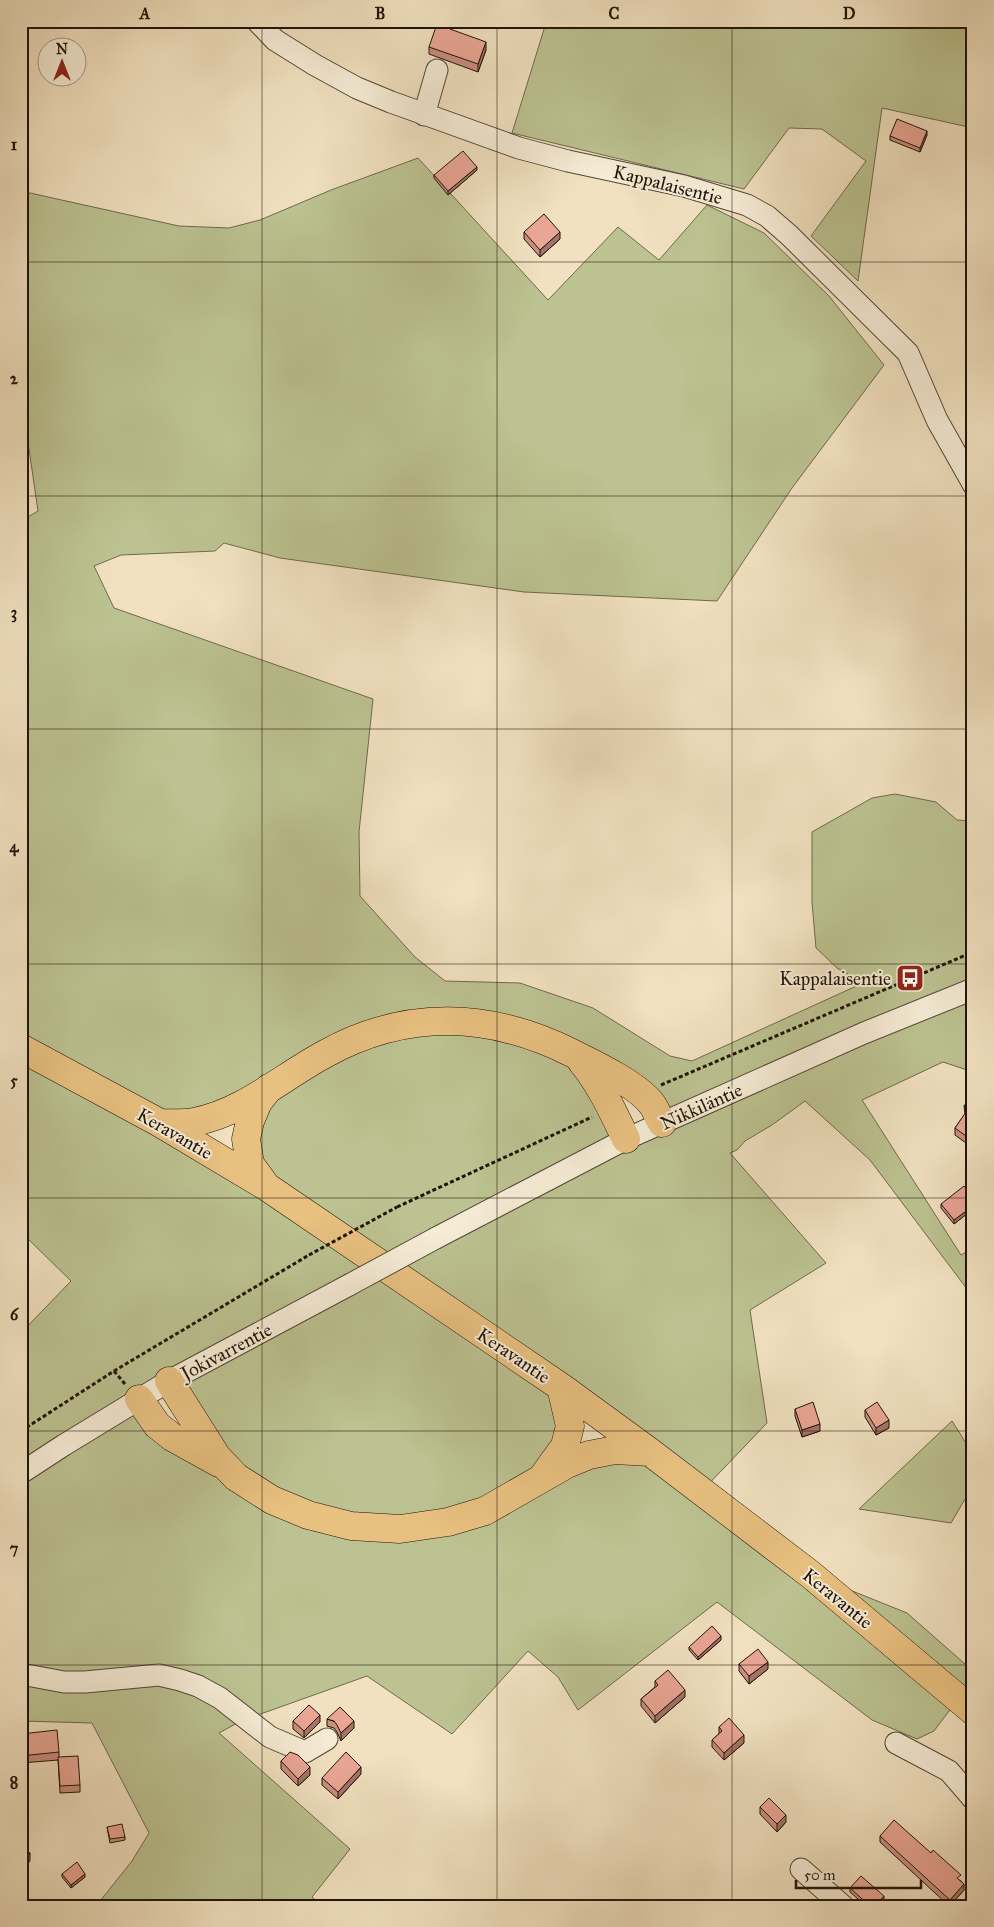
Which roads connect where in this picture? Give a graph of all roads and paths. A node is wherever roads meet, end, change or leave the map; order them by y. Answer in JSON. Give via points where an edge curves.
{"nodes":[{"id":1,"x":257,"y":21,"type":"edge"},
{"id":2,"x":437,"y":70,"type":"dead end"},
{"id":3,"x":424,"y":115,"type":"junction"},
{"id":4,"x":973,"y":484,"type":"edge"},
{"id":5,"x":973,"y":952,"type":"edge"},
{"id":6,"x":973,"y":989,"type":"edge"},
{"id":7,"x":21,"y":1048,"type":"edge"},
{"id":8,"x":576,"y":1055,"type":"junction"},
{"id":9,"x":270,"y":1087,"type":"junction"},
{"id":10,"x":653,"y":1089,"type":"dead end"},
{"id":11,"x":598,"y":1114,"type":"dead end"},
{"id":12,"x":160,"y":1123,"type":"junction"},
{"id":13,"x":662,"y":1123,"type":"junction"},
{"id":14,"x":626,"y":1139,"type":"junction"},
{"id":15,"x":267,"y":1187,"type":"junction"},
{"id":16,"x":436,"y":1238,"type":"joint"},
{"id":17,"x":169,"y":1382,"type":"junction"},
{"id":18,"x":561,"y":1387,"type":"junction"},
{"id":19,"x":139,"y":1399,"type":"junction"},
{"id":20,"x":21,"y":1431,"type":"edge"},
{"id":21,"x":650,"y":1452,"type":"junction"},
{"id":22,"x":224,"y":1467,"type":"junction"},
{"id":23,"x":21,"y":1472,"type":"edge"},
{"id":24,"x":543,"y":1477,"type":"junction"},
{"id":25,"x":21,"y":1674,"type":"edge"},
{"id":26,"x":973,"y":1711,"type":"edge"},
{"id":27,"x":327,"y":1739,"type":"dead end"},
{"id":28,"x":896,"y":1742,"type":"dead end"},
{"id":29,"x":973,"y":1799,"type":"edge"},
{"id":30,"x":801,"y":1869,"type":"dead end"},
{"id":31,"x":842,"y":1906,"type":"edge"}],
"edges":[{"from":1,"to":3,"type":"street","name":"Kappalaisentie","via":[[275,40],[315,65],[356,88]]},
{"from":2,"to":3,"type":"street"},
{"from":3,"to":4,"type":"street","name":"Kappalaisentie","via":[[518,148],[720,196],[767,216],[908,353],[937,420]]},
{"from":5,"to":10,"type":"path"},
{"from":6,"to":13,"type":"street","name":"Nikkiläntie","via":[[864,1033]]},
{"from":7,"to":12,"type":"main road","name":"Keravantie"},
{"from":8,"to":9,"type":"main road","via":[[520,1031],[486,1023],[416,1023],[388,1029],[326,1053]]},
{"from":8,"to":13,"type":"main road","via":[[642,1094],[652,1104]]},
{"from":8,"to":14,"type":"main road","via":[[594,1077]]},
{"from":9,"to":12,"type":"main road","via":[[242,1103],[196,1121]]},
{"from":9,"to":15,"type":"main road","via":[[258,1102],[246,1139],[250,1164]]},
{"from":11,"to":20,"type":"path","bridge":true,"via":[[397,1207],[309,1255],[114,1371]]},
{"from":12,"to":15,"type":"main road","name":"Keravantie"},
{"from":13,"to":14,"type":"street","name":"Nikkiläntie"},
{"from":14,"to":16,"type":"street","name":"Nikkiläntie"},
{"from":15,"to":18,"type":"main road","name":"Keravantie"},
{"from":16,"to":17,"type":"street","name":"Jokivarrentie","bridge":true},
{"from":17,"to":19,"type":"street","name":"Jokivarrentie"},
{"from":17,"to":22,"type":"main road"},
{"from":18,"to":21,"type":"main road","name":"Keravantie"},
{"from":18,"to":24,"type":"main road","via":[[570,1426],[565,1446]]},
{"from":19,"to":22,"type":"main road","via":[[158,1425],[172,1437]]},
{"from":19,"to":23,"type":"street","name":"Jokivarrentie"},
{"from":21,"to":24,"type":"main road","via":[[615,1450],[589,1455]]},
{"from":21,"to":26,"type":"main road","name":"Keravantie","via":[[810,1574]]},
{"from":22,"to":24,"type":"main road","via":[[272,1500],[308,1515],[351,1526],[400,1529],[448,1522],[485,1511]]},
{"from":25,"to":27,"type":"street","via":[[64,1682],[159,1676],[198,1686],[220,1698],[270,1737],[305,1752]]},
{"from":28,"to":29,"type":"street","via":[[949,1772]]},
{"from":30,"to":31,"type":"street"}]}
